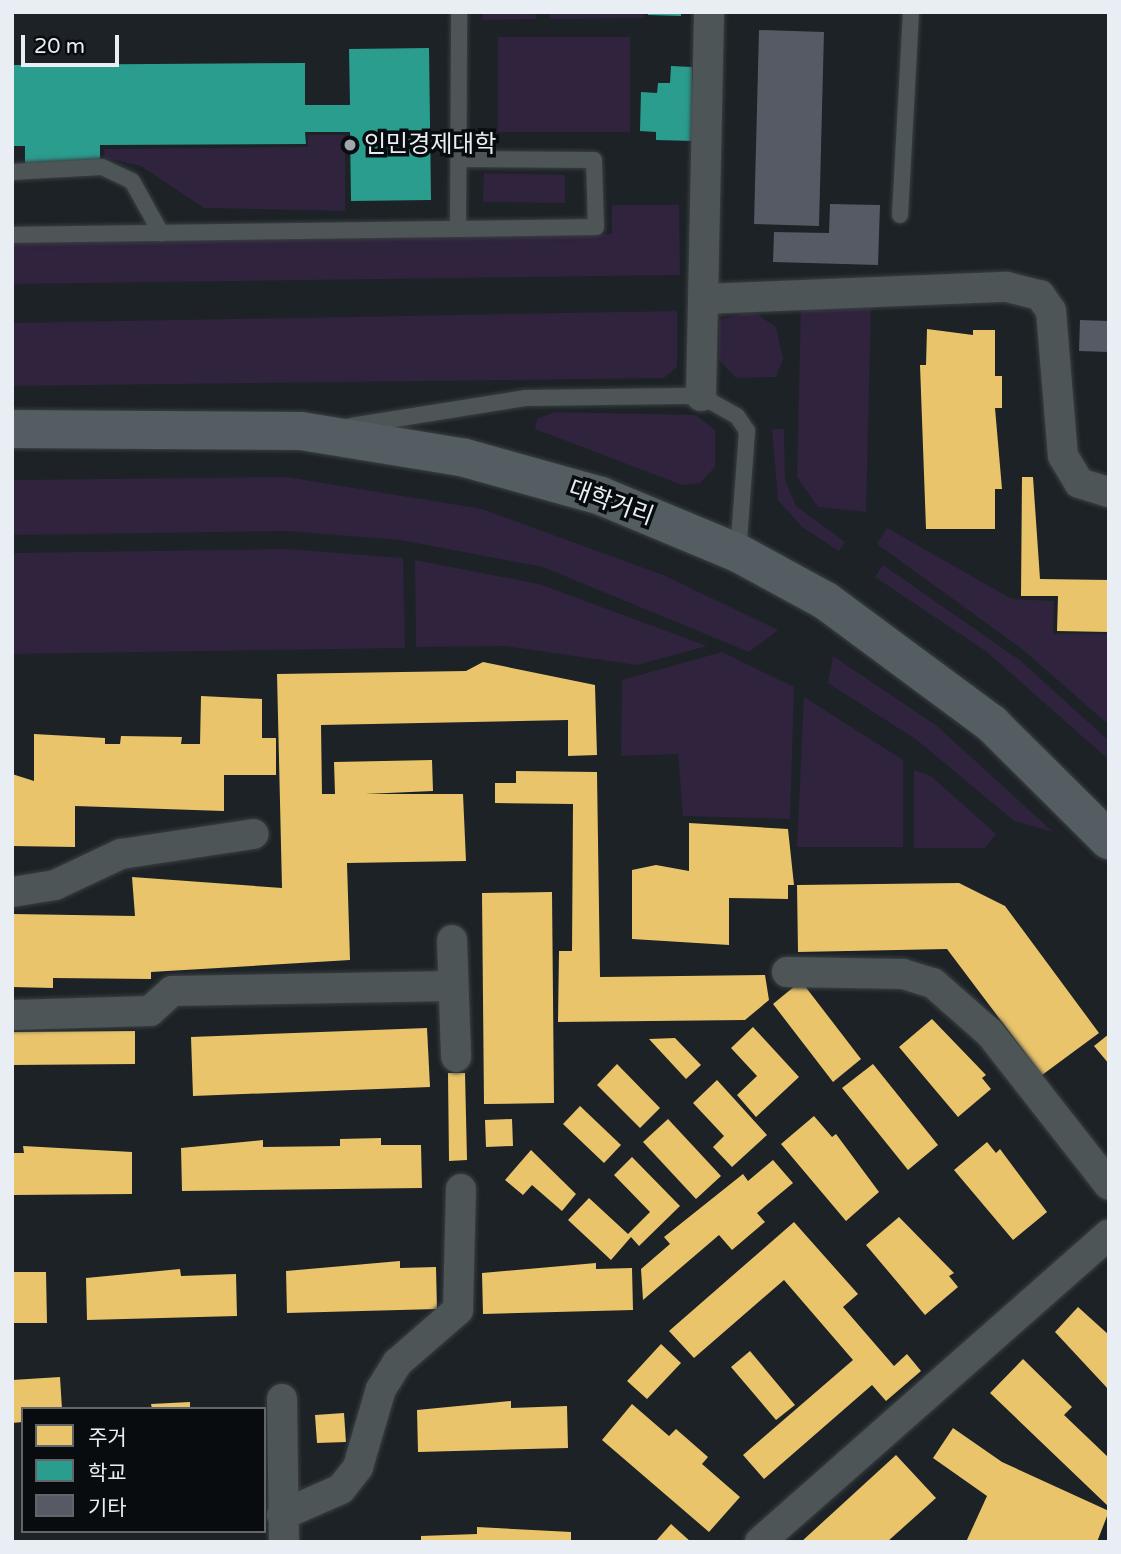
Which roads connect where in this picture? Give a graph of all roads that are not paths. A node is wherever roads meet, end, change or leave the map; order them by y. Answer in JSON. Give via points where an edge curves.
{"nodes":[{"id":1,"x":459,"y":12,"type":"edge"},
{"id":2,"x":709,"y":12,"type":"edge"},
{"id":3,"x":911,"y":12,"type":"edge"},
{"id":4,"x":460,"y":159,"type":"junction"},
{"id":5,"x":12,"y":172,"type":"edge"},
{"id":6,"x":900,"y":215,"type":"dead end"},
{"id":7,"x":458,"y":229,"type":"junction"},
{"id":8,"x":162,"y":233,"type":"junction"},
{"id":9,"x":12,"y":235,"type":"edge"},
{"id":10,"x":704,"y":299,"type":"junction"},
{"id":11,"x":701,"y":396,"type":"junction"},
{"id":12,"x":12,"y":429,"type":"edge"},
{"id":13,"x":311,"y":432,"type":"junction"},
{"id":14,"x":1109,"y":492,"type":"edge"},
{"id":15,"x":737,"y":553,"type":"junction"},
{"id":16,"x":254,"y":834,"type":"dead end"},
{"id":17,"x":1109,"y":840,"type":"edge"},
{"id":18,"x":12,"y":892,"type":"edge"},
{"id":19,"x":452,"y":940,"type":"dead end"},
{"id":20,"x":787,"y":972,"type":"dead end"},
{"id":21,"x":452,"y":986,"type":"junction"},
{"id":22,"x":12,"y":1015,"type":"edge"},
{"id":23,"x":456,"y":1057,"type":"dead end"},
{"id":24,"x":1109,"y":1185,"type":"edge"},
{"id":25,"x":461,"y":1189,"type":"dead end"},
{"id":26,"x":1109,"y":1234,"type":"edge"},
{"id":27,"x":282,"y":1399,"type":"dead end"},
{"id":28,"x":283,"y":1529,"type":"edge"},
{"id":29,"x":760,"y":1542,"type":"edge"}],
"edges":[{"from":1,"to":4,"type":"lane"},
{"from":2,"to":10,"type":"street"},
{"from":3,"to":6,"type":"lane"},
{"from":4,"to":7,"type":"lane"},
{"from":4,"to":7,"type":"lane","via":[[594,160],[596,227]]},
{"from":5,"to":8,"type":"lane","via":[[102,167],[132,181]]},
{"from":7,"to":8,"type":"lane"},
{"from":8,"to":9,"type":"lane"},
{"from":10,"to":11,"type":"street"},
{"from":10,"to":14,"type":"street","via":[[1007,287],[1040,295],[1051,311],[1063,456],[1079,483]]},
{"from":11,"to":13,"type":"lane","via":[[526,398]]},
{"from":11,"to":15,"type":"lane","via":[[737,416],[747,431]]},
{"from":12,"to":13,"type":"main road","name":"대학거리"},
{"from":13,"to":15,"type":"main road","name":"대학거리","via":[[465,458],[601,496]]},
{"from":15,"to":17,"type":"main road","name":"대학거리","via":[[826,601],[904,654],[992,724]]},
{"from":16,"to":18,"type":"street","via":[[121,854],[55,885]]},
{"from":19,"to":21,"type":"street"},
{"from":20,"to":24,"type":"street","via":[[903,974],[943,989],[990,1033]]},
{"from":21,"to":22,"type":"street","via":[[172,991],[150,1011]]},
{"from":21,"to":23,"type":"street"},
{"from":25,"to":28,"type":"street","via":[[458,1310],[397,1363],[381,1389],[358,1467],[341,1489]]},
{"from":26,"to":29,"type":"street"},
{"from":27,"to":28,"type":"street"}]}
